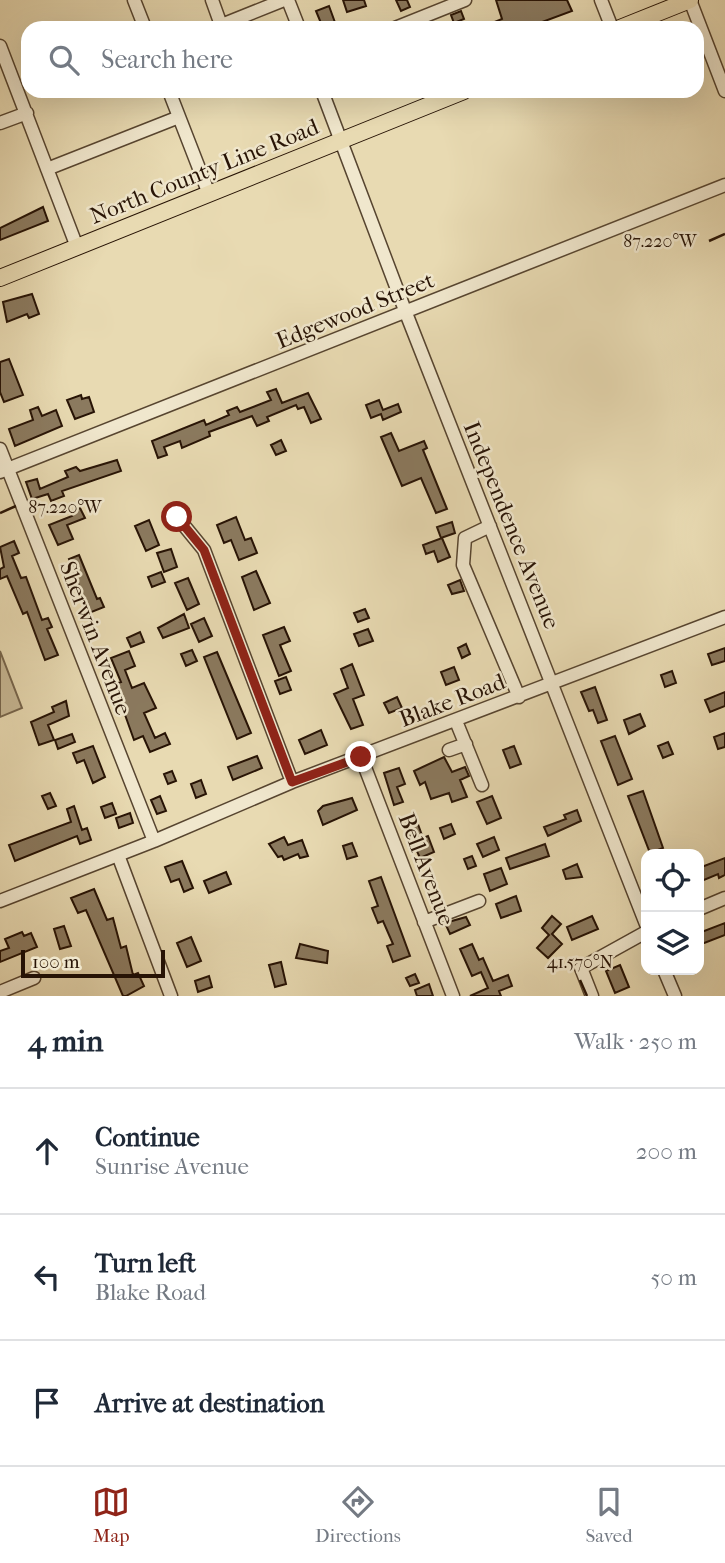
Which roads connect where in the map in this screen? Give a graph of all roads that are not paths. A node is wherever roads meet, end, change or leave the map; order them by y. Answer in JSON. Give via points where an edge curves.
{"nodes":[{"id":1,"x":134,"y":0,"type":"edge"},
{"id":2,"x":212,"y":0,"type":"edge"},
{"id":3,"x":286,"y":0,"type":"edge"},
{"id":4,"x":466,"y":0,"type":"edge"},
{"id":5,"x":601,"y":0,"type":"edge"},
{"id":6,"x":682,"y":1,"type":"edge"},
{"id":7,"x":142,"y":21,"type":"edge"},
{"id":8,"x":216,"y":21,"type":"edge"},
{"id":9,"x":232,"y":21,"type":"edge"},
{"id":10,"x":296,"y":21,"type":"edge"},
{"id":11,"x":413,"y":21,"type":"edge"},
{"id":12,"x":609,"y":21,"type":"edge"},
{"id":13,"x":636,"y":21,"type":"edge"},
{"id":14,"x":692,"y":21,"type":"edge"},
{"id":15,"x":0,"y":47,"type":"edge"},
{"id":16,"x":704,"y":47,"type":"edge"},
{"id":17,"x":725,"y":91,"type":"edge"},
{"id":18,"x":172,"y":98,"type":"edge"},
{"id":19,"x":325,"y":98,"type":"edge"},
{"id":20,"x":447,"y":98,"type":"edge"},
{"id":21,"x":27,"y":113,"type":"junction"},
{"id":22,"x":179,"y":117,"type":"junction"},
{"id":23,"x":0,"y":123,"type":"edge"},
{"id":24,"x":341,"y":141,"type":"junction"},
{"id":25,"x":47,"y":169,"type":"junction"},
{"id":26,"x":725,"y":185,"type":"edge"},
{"id":27,"x":209,"y":194,"type":"junction"},
{"id":28,"x":76,"y":247,"type":"junction"},
{"id":29,"x":0,"y":278,"type":"edge"},
{"id":30,"x":405,"y":313,"type":"junction"},
{"id":31,"x":0,"y":449,"type":"edge"},
{"id":32,"x":4,"y":471,"type":"edge"},
{"id":33,"x":177,"y":517,"type":"dead end"},
{"id":34,"x":490,"y":526,"type":"junction"},
{"id":35,"x":725,"y":617,"type":"edge"},
{"id":36,"x":552,"y":684,"type":"junction"},
{"id":37,"x":519,"y":697,"type":"junction"},
{"id":38,"x":456,"y":721,"type":"junction"},
{"id":39,"x":466,"y":744,"type":"junction"},
{"id":40,"x":449,"y":750,"type":"dead end"},
{"id":41,"x":361,"y":757,"type":"junction"},
{"id":42,"x":292,"y":782,"type":"junction"},
{"id":43,"x":482,"y":785,"type":"dead end"},
{"id":44,"x":154,"y":842,"type":"junction"},
{"id":45,"x":118,"y":855,"type":"junction"},
{"id":46,"x":725,"y":898,"type":"edge"},
{"id":47,"x":0,"y":901,"type":"edge"},
{"id":48,"x":479,"y":901,"type":"dead end"},
{"id":49,"x":704,"y":907,"type":"edge"},
{"id":50,"x":641,"y":912,"type":"edge"},
{"id":51,"x":424,"y":922,"type":"junction"},
{"id":52,"x":641,"y":935,"type":"edge"},
{"id":53,"x":666,"y":975,"type":"edge"},
{"id":54,"x":34,"y":978,"type":"dead end"},
{"id":55,"x":0,"y":992,"type":"edge"},
{"id":56,"x":171,"y":996,"type":"edge"},
{"id":57,"x":453,"y":996,"type":"edge"},
{"id":58,"x":592,"y":996,"type":"edge"},
{"id":59,"x":675,"y":996,"type":"edge"}],
"edges":[{"from":1,"to":7,"type":"street"},
{"from":2,"to":8,"type":"street"},
{"from":3,"to":9,"type":"street"},
{"from":3,"to":10,"type":"street"},
{"from":4,"to":11,"type":"street"},
{"from":5,"to":12,"type":"street"},
{"from":6,"to":13,"type":"main road"},
{"from":6,"to":14,"type":"street"},
{"from":15,"to":21,"type":"street"},
{"from":16,"to":17,"type":"street"},
{"from":18,"to":22,"type":"street"},
{"from":19,"to":24,"type":"street","name":"Independence Avenue"},
{"from":20,"to":24,"type":"main road","name":"North County Line Road"},
{"from":21,"to":23,"type":"street"},
{"from":21,"to":25,"type":"street"},
{"from":22,"to":25,"type":"street"},
{"from":22,"to":27,"type":"street"},
{"from":24,"to":27,"type":"main road","name":"North County Line Road"},
{"from":24,"to":30,"type":"street","name":"Independence Avenue"},
{"from":25,"to":28,"type":"street"},
{"from":26,"to":30,"type":"street","name":"Edgewood Street"},
{"from":27,"to":28,"type":"main road","name":"North County Line Road"},
{"from":28,"to":29,"type":"main road","name":"North County Line Road"},
{"from":30,"to":32,"type":"street","name":"Edgewood Street"},
{"from":30,"to":34,"type":"street","name":"Independence Avenue"},
{"from":31,"to":32,"type":"street","name":"Sherwin Avenue"},
{"from":32,"to":44,"type":"street","name":"Sherwin Avenue"},
{"from":33,"to":42,"type":"street","via":[[204,550]]},
{"from":34,"to":36,"type":"street","name":"Independence Avenue"},
{"from":34,"to":37,"type":"street","via":[[465,538],[463,565]]},
{"from":35,"to":36,"type":"street","name":"Blake Road"},
{"from":36,"to":37,"type":"street","name":"Blake Road"},
{"from":36,"to":50,"type":"street","name":"Independence Avenue"},
{"from":37,"to":38,"type":"street","name":"Blake Road"},
{"from":38,"to":39,"type":"street"},
{"from":38,"to":41,"type":"street","name":"Blake Road"},
{"from":39,"to":40,"type":"street"},
{"from":39,"to":43,"type":"street"},
{"from":41,"to":42,"type":"street","name":"Blake Road"},
{"from":41,"to":51,"type":"street","name":"Bell Avenue"},
{"from":42,"to":44,"type":"street","name":"Blake Road"},
{"from":44,"to":45,"type":"street","name":"Blake Road"},
{"from":45,"to":47,"type":"street","name":"Blake Road"},
{"from":45,"to":56,"type":"street"},
{"from":46,"to":49,"type":"street"},
{"from":48,"to":51,"type":"street"},
{"from":51,"to":57,"type":"street","name":"Bell Avenue"},
{"from":52,"to":58,"type":"street","via":[[581,968]]},
{"from":53,"to":59,"type":"street"},
{"from":54,"to":55,"type":"street"}]}
